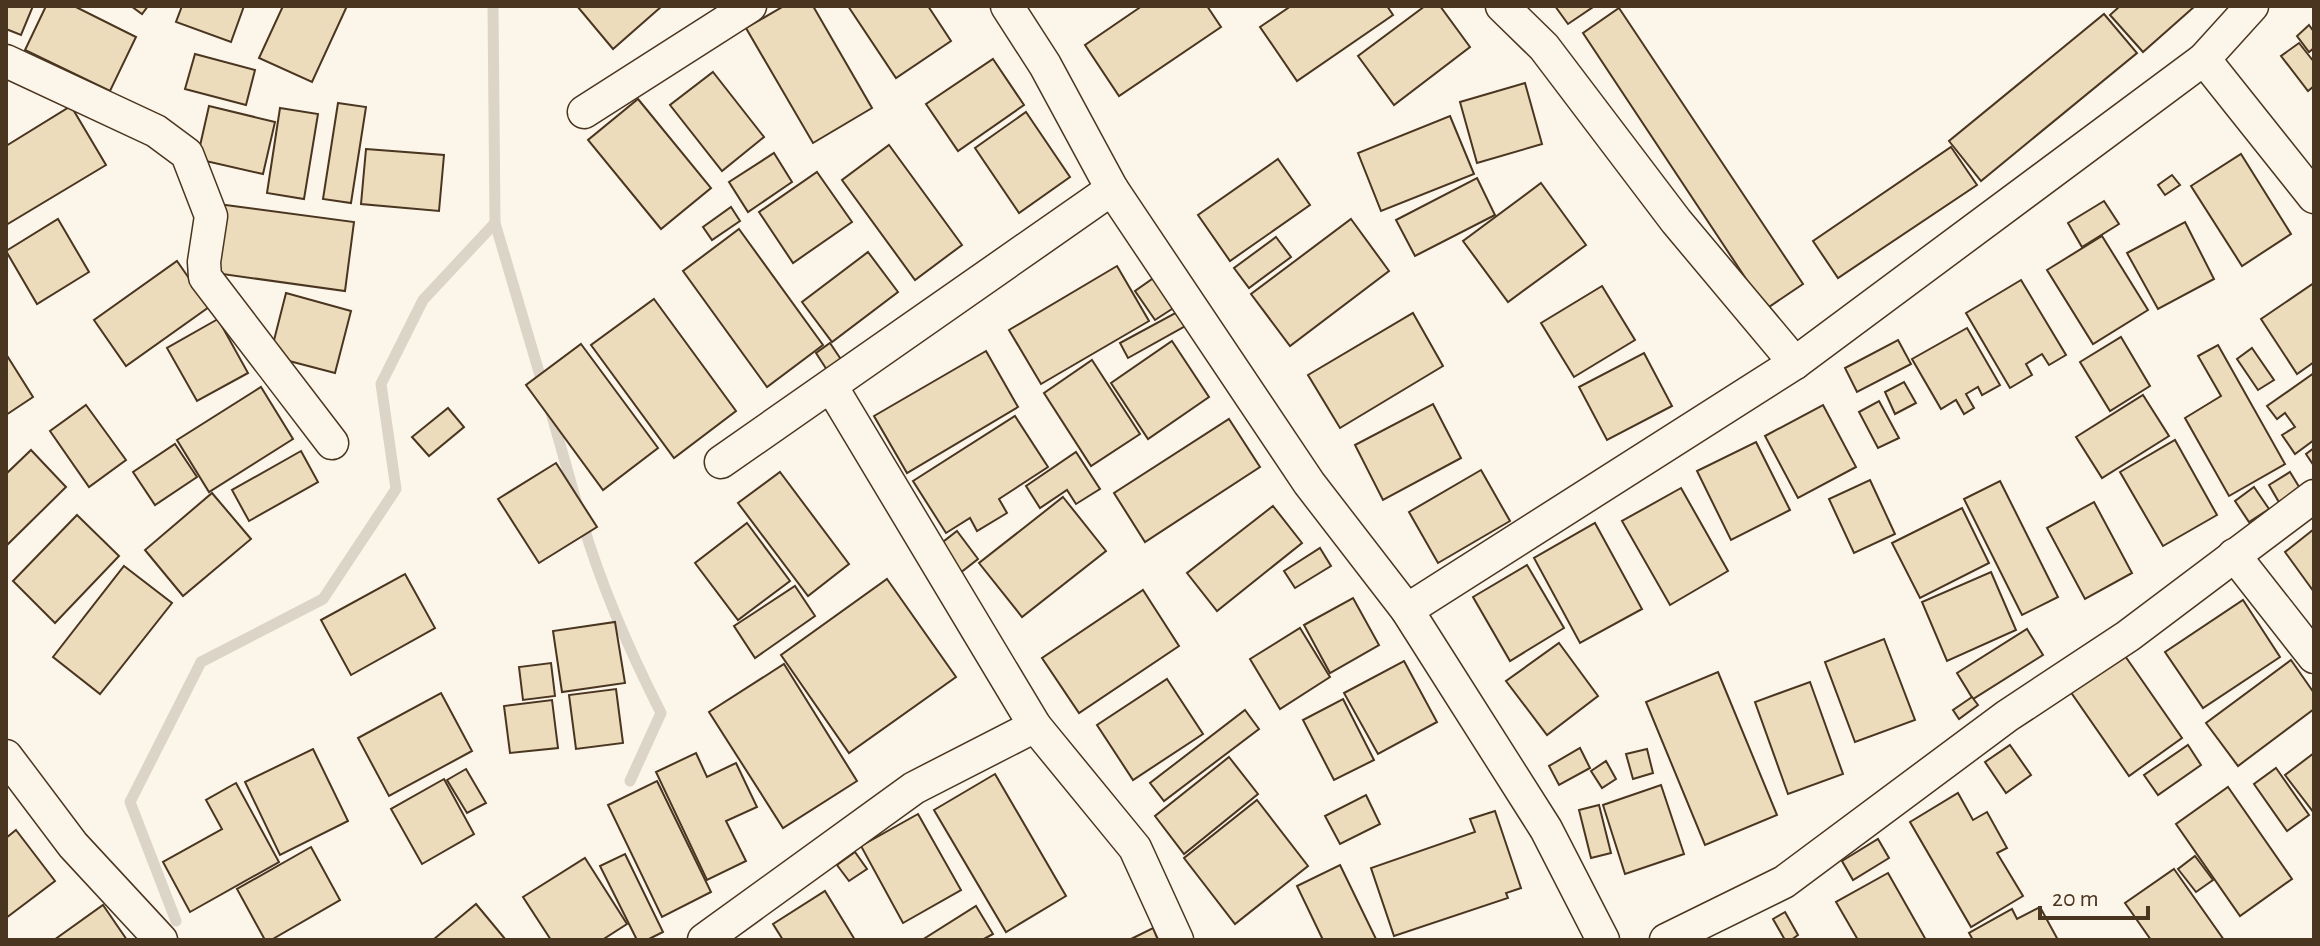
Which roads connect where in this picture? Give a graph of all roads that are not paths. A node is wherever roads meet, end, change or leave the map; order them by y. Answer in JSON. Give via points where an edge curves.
{"nodes":[{"id":1,"x":750,"y":6,"type":"edge"},
{"id":2,"x":1007,"y":6,"type":"edge"},
{"id":3,"x":1502,"y":6,"type":"edge"},
{"id":4,"x":2252,"y":6,"type":"edge"},
{"id":5,"x":2204,"y":59,"type":"junction"},
{"id":6,"x":6,"y":61,"type":"edge"},
{"id":7,"x":584,"y":112,"type":"dead end"},
{"id":8,"x":1112,"y":189,"type":"junction"},
{"id":9,"x":2314,"y":197,"type":"edge"},
{"id":10,"x":1795,"y":363,"type":"junction"},
{"id":11,"x":831,"y":386,"type":"junction"},
{"id":12,"x":332,"y":443,"type":"dead end"},
{"id":13,"x":721,"y":462,"type":"dead end"},
{"id":14,"x":2314,"y":496,"type":"edge"},
{"id":15,"x":2234,"y":555,"type":"junction"},
{"id":16,"x":1407,"y":610,"type":"junction"},
{"id":17,"x":2314,"y":657,"type":"edge"},
{"id":18,"x":1035,"y":726,"type":"junction"},
{"id":19,"x":6,"y":756,"type":"edge"},
{"id":20,"x":161,"y":940,"type":"edge"},
{"id":21,"x":704,"y":940,"type":"edge"},
{"id":22,"x":1177,"y":940,"type":"edge"},
{"id":23,"x":1603,"y":940,"type":"edge"},
{"id":24,"x":1666,"y":940,"type":"edge"}],
"edges":[{"from":1,"to":7,"type":"street"},
{"from":2,"to":8,"type":"street"},
{"from":3,"to":10,"type":"street","via":[[1544,47],[1676,221]]},
{"from":4,"to":5,"type":"street"},
{"from":5,"to":9,"type":"street"},
{"from":5,"to":10,"type":"street"},
{"from":6,"to":12,"type":"street","via":[[156,131],[187,154],[211,216],[205,277]]},
{"from":8,"to":11,"type":"street"},
{"from":8,"to":16,"type":"street","via":[[1309,483]]},
{"from":10,"to":16,"type":"street"},
{"from":11,"to":13,"type":"street"},
{"from":11,"to":18,"type":"street"},
{"from":14,"to":15,"type":"street"},
{"from":15,"to":17,"type":"street"},
{"from":15,"to":24,"type":"street","via":[[1784,882]]},
{"from":16,"to":23,"type":"street","via":[[1546,829]]},
{"from":18,"to":21,"type":"street","via":[[914,788]]},
{"from":18,"to":22,"type":"street","via":[[1135,848]]},
{"from":19,"to":20,"type":"street","via":[[73,845]]}]}
